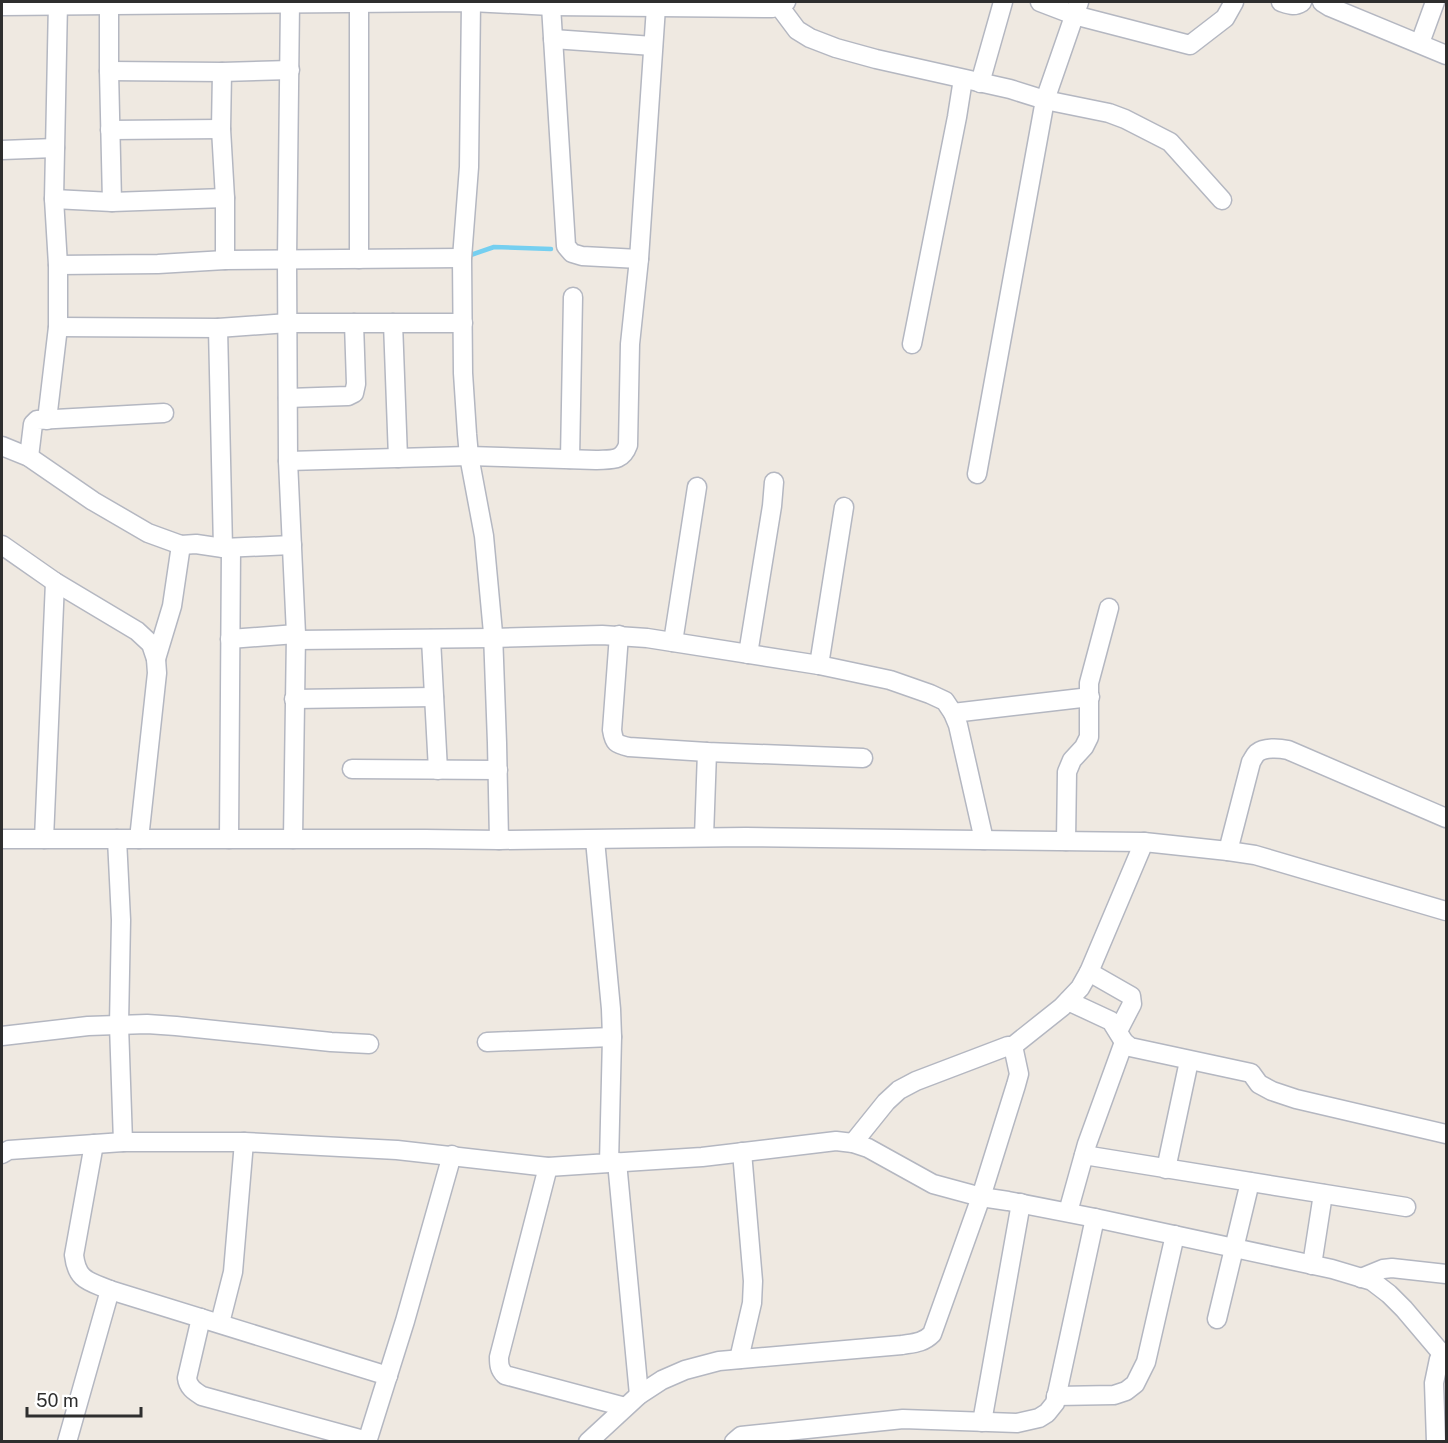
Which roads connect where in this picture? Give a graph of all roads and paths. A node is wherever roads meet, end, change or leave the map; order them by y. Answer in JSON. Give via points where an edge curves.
{"nodes":[{"id":1,"x":359,"y":2,"type":"edge"},
{"id":2,"x":471,"y":2,"type":"edge"},
{"id":3,"x":1004,"y":2,"type":"edge"},
{"id":4,"x":1040,"y":2,"type":"edge"},
{"id":5,"x":1234,"y":2,"type":"edge"},
{"id":6,"x":1281,"y":2,"type":"edge"},
{"id":7,"x":1302,"y":2,"type":"edge"},
{"id":8,"x":1322,"y":2,"type":"edge"},
{"id":9,"x":1435,"y":2,"type":"edge"},
{"id":10,"x":58,"y":3,"type":"edge"},
{"id":11,"x":213,"y":3,"type":"edge"},
{"id":12,"x":290,"y":3,"type":"edge"},
{"id":13,"x":606,"y":4,"type":"edge"},
{"id":14,"x":783,"y":4,"type":"edge"},
{"id":15,"x":109,"y":5,"type":"junction"},
{"id":16,"x":2,"y":6,"type":"edge"},
{"id":17,"x":551,"y":6,"type":"junction"},
{"id":18,"x":656,"y":6,"type":"junction"},
{"id":19,"x":1077,"y":8,"type":"edge"},
{"id":20,"x":553,"y":39,"type":"junction"},
{"id":21,"x":1420,"y":44,"type":"junction"},
{"id":22,"x":653,"y":46,"type":"junction"},
{"id":23,"x":1446,"y":55,"type":"edge"},
{"id":24,"x":290,"y":70,"type":"junction"},
{"id":25,"x":109,"y":71,"type":"junction"},
{"id":26,"x":222,"y":72,"type":"junction"},
{"id":27,"x":971,"y":81,"type":"junction"},
{"id":28,"x":1045,"y":100,"type":"junction"},
{"id":29,"x":221,"y":129,"type":"junction"},
{"id":30,"x":110,"y":130,"type":"junction"},
{"id":31,"x":55,"y":148,"type":"junction"},
{"id":32,"x":2,"y":150,"type":"edge"},
{"id":33,"x":225,"y":198,"type":"junction"},
{"id":34,"x":54,"y":199,"type":"junction"},
{"id":35,"x":1222,"y":200,"type":"dead end"},
{"id":36,"x":112,"y":202,"type":"junction"},
{"id":37,"x":462,"y":258,"type":"junction"},
{"id":38,"x":359,"y":259,"type":"junction"},
{"id":39,"x":639,"y":259,"type":"junction"},
{"id":40,"x":225,"y":260,"type":"junction"},
{"id":41,"x":287,"y":260,"type":"junction"},
{"id":42,"x":58,"y":265,"type":"junction"},
{"id":43,"x":573,"y":297,"type":"dead end"},
{"id":44,"x":288,"y":323,"type":"junction"},
{"id":45,"x":354,"y":323,"type":"junction"},
{"id":46,"x":393,"y":323,"type":"junction"},
{"id":47,"x":463,"y":323,"type":"junction"},
{"id":48,"x":58,"y":327,"type":"junction"},
{"id":49,"x":218,"y":328,"type":"junction"},
{"id":50,"x":912,"y":344,"type":"dead end"},
{"id":51,"x":288,"y":398,"type":"junction"},
{"id":52,"x":164,"y":413,"type":"dead end"},
{"id":53,"x":47,"y":420,"type":"junction"},
{"id":54,"x":2,"y":446,"type":"edge"},
{"id":55,"x":469,"y":456,"type":"junction"},
{"id":56,"x":29,"y":457,"type":"junction"},
{"id":57,"x":398,"y":458,"type":"junction"},
{"id":58,"x":570,"y":459,"type":"junction"},
{"id":59,"x":288,"y":461,"type":"junction"},
{"id":60,"x":977,"y":474,"type":"dead end"},
{"id":61,"x":774,"y":482,"type":"dead end"},
{"id":62,"x":697,"y":487,"type":"dead end"},
{"id":63,"x":844,"y":507,"type":"dead end"},
{"id":64,"x":292,"y":544,"type":"junction"},
{"id":65,"x":2,"y":545,"type":"edge"},
{"id":66,"x":181,"y":545,"type":"junction"},
{"id":67,"x":227,"y":548,"type":"junction"},
{"id":68,"x":55,"y":582,"type":"junction"},
{"id":69,"x":1109,"y":608,"type":"dead end"},
{"id":70,"x":619,"y":635,"type":"junction"},
{"id":71,"x":295,"y":637,"type":"junction"},
{"id":72,"x":230,"y":639,"type":"junction"},
{"id":73,"x":431,"y":639,"type":"junction"},
{"id":74,"x":493,"y":639,"type":"junction"},
{"id":75,"x":673,"y":642,"type":"junction"},
{"id":76,"x":748,"y":654,"type":"junction"},
{"id":77,"x":156,"y":659,"type":"junction"},
{"id":78,"x":819,"y":665,"type":"junction"},
{"id":79,"x":434,"y":697,"type":"junction"},
{"id":80,"x":1089,"y":697,"type":"junction"},
{"id":81,"x":294,"y":699,"type":"junction"},
{"id":82,"x":953,"y":713,"type":"junction"},
{"id":83,"x":707,"y":752,"type":"junction"},
{"id":84,"x":863,"y":758,"type":"dead end"},
{"id":85,"x":352,"y":769,"type":"dead end"},
{"id":86,"x":438,"y":770,"type":"junction"},
{"id":87,"x":498,"y":770,"type":"junction"},
{"id":88,"x":1446,"y":818,"type":"edge"},
{"id":89,"x":704,"y":837,"type":"junction"},
{"id":90,"x":2,"y":839,"type":"edge"},
{"id":91,"x":44,"y":839,"type":"junction"},
{"id":92,"x":117,"y":839,"type":"junction"},
{"id":93,"x":139,"y":839,"type":"junction"},
{"id":94,"x":229,"y":839,"type":"junction"},
{"id":95,"x":293,"y":839,"type":"junction"},
{"id":96,"x":499,"y":840,"type":"junction"},
{"id":97,"x":595,"y":840,"type":"junction"},
{"id":98,"x":984,"y":840,"type":"junction"},
{"id":99,"x":1066,"y":841,"type":"junction"},
{"id":100,"x":1144,"y":842,"type":"junction"},
{"id":101,"x":1228,"y":851,"type":"junction"},
{"id":102,"x":1446,"y":910,"type":"edge"},
{"id":103,"x":1089,"y":972,"type":"junction"},
{"id":104,"x":1068,"y":1001,"type":"junction"},
{"id":105,"x":119,"y":1025,"type":"junction"},
{"id":106,"x":2,"y":1035,"type":"edge"},
{"id":107,"x":1121,"y":1036,"type":"junction"},
{"id":108,"x":612,"y":1037,"type":"junction"},
{"id":109,"x":487,"y":1042,"type":"dead end"},
{"id":110,"x":369,"y":1044,"type":"dead end"},
{"id":111,"x":1013,"y":1046,"type":"junction"},
{"id":112,"x":1189,"y":1061,"type":"junction"},
{"id":113,"x":1446,"y":1134,"type":"edge"},
{"id":114,"x":123,"y":1142,"type":"junction"},
{"id":115,"x":244,"y":1142,"type":"junction"},
{"id":116,"x":853,"y":1143,"type":"junction"},
{"id":117,"x":94,"y":1144,"type":"junction"},
{"id":118,"x":742,"y":1152,"type":"junction"},
{"id":119,"x":2,"y":1154,"type":"edge"},
{"id":120,"x":452,"y":1155,"type":"junction"},
{"id":121,"x":1084,"y":1155,"type":"junction"},
{"id":122,"x":613,"y":1162,"type":"junction"},
{"id":123,"x":548,"y":1167,"type":"junction"},
{"id":124,"x":1166,"y":1169,"type":"junction"},
{"id":125,"x":1250,"y":1182,"type":"junction"},
{"id":126,"x":1323,"y":1194,"type":"junction"},
{"id":127,"x":981,"y":1197,"type":"junction"},
{"id":128,"x":1021,"y":1203,"type":"junction"},
{"id":129,"x":1406,"y":1207,"type":"dead end"},
{"id":130,"x":1068,"y":1212,"type":"junction"},
{"id":131,"x":1095,"y":1218,"type":"junction"},
{"id":132,"x":1175,"y":1235,"type":"junction"},
{"id":133,"x":1233,"y":1248,"type":"junction"},
{"id":134,"x":1311,"y":1264,"type":"junction"},
{"id":135,"x":1446,"y":1274,"type":"edge"},
{"id":136,"x":1361,"y":1278,"type":"junction"},
{"id":137,"x":110,"y":1290,"type":"junction"},
{"id":138,"x":201,"y":1318,"type":"junction"},
{"id":139,"x":1217,"y":1319,"type":"dead end"},
{"id":140,"x":220,"y":1323,"type":"junction"},
{"id":141,"x":1445,"y":1354,"type":"edge"},
{"id":142,"x":739,"y":1359,"type":"junction"},
{"id":143,"x":388,"y":1376,"type":"junction"},
{"id":144,"x":639,"y":1395,"type":"junction"},
{"id":145,"x":1056,"y":1396,"type":"junction"},
{"id":146,"x":621,"y":1411,"type":"junction"},
{"id":147,"x":982,"y":1422,"type":"junction"},
{"id":148,"x":829,"y":1434,"type":"edge"},
{"id":149,"x":367,"y":1441,"type":"edge"},
{"id":150,"x":67,"y":1442,"type":"edge"},
{"id":151,"x":588,"y":1442,"type":"edge"},
{"id":152,"x":610,"y":1442,"type":"edge"},
{"id":153,"x":734,"y":1442,"type":"edge"},
{"id":154,"x":1436,"y":1442,"type":"edge"}],
"edges":[{"from":1,"to":2,"type":"street"},
{"from":1,"to":12,"type":"street"},
{"from":1,"to":38,"type":"street"},
{"from":2,"to":17,"type":"street"},
{"from":2,"to":37,"type":"street","via":[[469,168]]},
{"from":3,"to":27,"type":"street"},
{"from":4,"to":19,"type":"street"},
{"from":5,"to":19,"type":"street","via":[[1225,18],[1190,45]]},
{"from":6,"to":7,"type":"street","via":[[1289,6]]},
{"from":8,"to":21,"type":"street"},
{"from":9,"to":21,"type":"street"},
{"from":10,"to":15,"type":"street"},
{"from":10,"to":16,"type":"street"},
{"from":10,"to":31,"type":"street"},
{"from":11,"to":12,"type":"street"},
{"from":11,"to":15,"type":"street"},
{"from":12,"to":24,"type":"street"},
{"from":13,"to":17,"type":"street"},
{"from":13,"to":18,"type":"street"},
{"from":14,"to":18,"type":"street","via":[[772,8]]},
{"from":14,"to":27,"type":"street","via":[[797,30],[810,38],[876,59]]},
{"from":15,"to":25,"type":"street"},
{"from":17,"to":20,"type":"street"},
{"from":18,"to":22,"type":"street"},
{"from":19,"to":28,"type":"street"},
{"from":20,"to":22,"type":"street"},
{"from":20,"to":39,"type":"street","via":[[566,246],[582,256]]},
{"from":21,"to":23,"type":"street"},
{"from":22,"to":39,"type":"street"},
{"from":24,"to":26,"type":"street"},
{"from":24,"to":41,"type":"street"},
{"from":25,"to":26,"type":"street"},
{"from":25,"to":30,"type":"street"},
{"from":26,"to":29,"type":"street"},
{"from":27,"to":28,"type":"street"},
{"from":27,"to":50,"type":"street","via":[[957,117]]},
{"from":28,"to":35,"type":"street","via":[[1109,113],[1170,142]]},
{"from":28,"to":60,"type":"street"},
{"from":29,"to":30,"type":"street"},
{"from":29,"to":33,"type":"street"},
{"from":30,"to":36,"type":"street"},
{"from":31,"to":32,"type":"street"},
{"from":31,"to":34,"type":"street"},
{"from":33,"to":36,"type":"street"},
{"from":33,"to":40,"type":"street"},
{"from":34,"to":36,"type":"street"},
{"from":34,"to":42,"type":"street"},
{"from":37,"to":38,"type":"street"},
{"from":37,"to":47,"type":"street"},
{"from":38,"to":41,"type":"street"},
{"from":39,"to":58,"type":"street","via":[[630,344],[628,446],[625,454],[613,459]]},
{"from":40,"to":41,"type":"street"},
{"from":40,"to":42,"type":"street"},
{"from":41,"to":44,"type":"street"},
{"from":42,"to":48,"type":"street"},
{"from":43,"to":58,"type":"street"},
{"from":44,"to":45,"type":"street"},
{"from":44,"to":49,"type":"street"},
{"from":44,"to":51,"type":"street"},
{"from":45,"to":46,"type":"street"},
{"from":45,"to":51,"type":"street","via":[[354,393]]},
{"from":46,"to":47,"type":"street"},
{"from":46,"to":57,"type":"street"},
{"from":47,"to":55,"type":"street"},
{"from":48,"to":49,"type":"street"},
{"from":48,"to":53,"type":"street"},
{"from":49,"to":67,"type":"street"},
{"from":51,"to":59,"type":"street"},
{"from":52,"to":53,"type":"street"},
{"from":53,"to":56,"type":"street","via":[[33,424]]},
{"from":54,"to":56,"type":"street"},
{"from":55,"to":57,"type":"street"},
{"from":55,"to":58,"type":"street"},
{"from":55,"to":74,"type":"street","via":[[484,536]]},
{"from":56,"to":66,"type":"street","via":[[148,533]]},
{"from":57,"to":59,"type":"street"},
{"from":59,"to":64,"type":"street"},
{"from":61,"to":76,"type":"street"},
{"from":62,"to":75,"type":"street"},
{"from":63,"to":78,"type":"street"},
{"from":64,"to":67,"type":"street"},
{"from":64,"to":71,"type":"street"},
{"from":65,"to":68,"type":"street"},
{"from":66,"to":67,"type":"street"},
{"from":66,"to":77,"type":"street","via":[[172,606]]},
{"from":67,"to":72,"type":"street"},
{"from":68,"to":77,"type":"street","via":[[137,631],[150,644]]},
{"from":68,"to":91,"type":"street"},
{"from":69,"to":80,"type":"street","via":[[1089,683]]},
{"from":70,"to":74,"type":"street"},
{"from":70,"to":75,"type":"street"},
{"from":70,"to":83,"type":"street","via":[[614,740],[629,747]]},
{"from":71,"to":72,"type":"street"},
{"from":71,"to":73,"type":"street"},
{"from":71,"to":81,"type":"street"},
{"from":72,"to":94,"type":"street"},
{"from":73,"to":74,"type":"street"},
{"from":73,"to":79,"type":"street"},
{"from":74,"to":87,"type":"street"},
{"from":75,"to":76,"type":"street"},
{"from":76,"to":78,"type":"street"},
{"from":77,"to":93,"type":"street"},
{"from":78,"to":82,"type":"street","via":[[930,694],[945,701]]},
{"from":79,"to":81,"type":"street"},
{"from":79,"to":86,"type":"street"},
{"from":80,"to":82,"type":"street"},
{"from":80,"to":99,"type":"street","via":[[1089,737],[1066,772]]},
{"from":81,"to":95,"type":"street"},
{"from":82,"to":98,"type":"street"},
{"from":83,"to":84,"type":"street"},
{"from":83,"to":89,"type":"street"},
{"from":85,"to":86,"type":"street"},
{"from":86,"to":87,"type":"street"},
{"from":87,"to":96,"type":"street"},
{"from":88,"to":101,"type":"street","via":[[1288,750],[1265,750],[1257,752],[1251,762]]},
{"from":89,"to":97,"type":"street"},
{"from":89,"to":98,"type":"street"},
{"from":90,"to":91,"type":"street"},
{"from":91,"to":92,"type":"street"},
{"from":92,"to":93,"type":"street"},
{"from":92,"to":105,"type":"street","via":[[121,920]]},
{"from":93,"to":94,"type":"street"},
{"from":94,"to":95,"type":"street"},
{"from":95,"to":96,"type":"street"},
{"from":96,"to":97,"type":"street"},
{"from":97,"to":108,"type":"street"},
{"from":98,"to":99,"type":"street"},
{"from":99,"to":100,"type":"street"},
{"from":100,"to":101,"type":"street"},
{"from":100,"to":103,"type":"street"},
{"from":101,"to":102,"type":"street","via":[[1255,855]]},
{"from":103,"to":104,"type":"street"},
{"from":103,"to":107,"type":"street","via":[[1131,996]]},
{"from":104,"to":107,"type":"street","via":[[1111,1022]]},
{"from":104,"to":111,"type":"street"},
{"from":105,"to":106,"type":"street"},
{"from":105,"to":110,"type":"street","via":[[176,1026]]},
{"from":105,"to":114,"type":"street"},
{"from":107,"to":112,"type":"street","via":[[1130,1047]]},
{"from":107,"to":121,"type":"street"},
{"from":108,"to":109,"type":"street"},
{"from":108,"to":122,"type":"street"},
{"from":111,"to":116,"type":"street","via":[[899,1090]]},
{"from":111,"to":127,"type":"street","via":[[1019,1074]]},
{"from":112,"to":113,"type":"street","via":[[1251,1074],[1259,1084],[1296,1099]]},
{"from":112,"to":124,"type":"street"},
{"from":114,"to":115,"type":"street"},
{"from":114,"to":117,"type":"street"},
{"from":115,"to":120,"type":"street"},
{"from":115,"to":140,"type":"street","via":[[233,1272]]},
{"from":116,"to":118,"type":"street","via":[[836,1141]]},
{"from":116,"to":127,"type":"street","via":[[933,1184]]},
{"from":117,"to":119,"type":"street","via":[[9,1150]]},
{"from":117,"to":137,"type":"street","via":[[75,1267],[82,1278]]},
{"from":118,"to":122,"type":"street"},
{"from":118,"to":142,"type":"street","via":[[753,1281]]},
{"from":120,"to":123,"type":"street"},
{"from":120,"to":143,"type":"street"},
{"from":121,"to":124,"type":"street"},
{"from":121,"to":130,"type":"street"},
{"from":122,"to":123,"type":"street"},
{"from":122,"to":144,"type":"street"},
{"from":123,"to":146,"type":"street","via":[[499,1357],[501,1371]]},
{"from":124,"to":125,"type":"street"},
{"from":125,"to":126,"type":"street"},
{"from":125,"to":133,"type":"street"},
{"from":126,"to":129,"type":"street"},
{"from":126,"to":134,"type":"street"},
{"from":127,"to":128,"type":"street"},
{"from":127,"to":142,"type":"street","via":[[927,1339],[902,1345]]},
{"from":128,"to":130,"type":"street"},
{"from":128,"to":147,"type":"street"},
{"from":130,"to":131,"type":"street"},
{"from":131,"to":132,"type":"street"},
{"from":131,"to":145,"type":"street"},
{"from":132,"to":133,"type":"street"},
{"from":132,"to":145,"type":"street","via":[[1146,1362],[1136,1384],[1113,1395]]},
{"from":133,"to":134,"type":"street"},
{"from":133,"to":139,"type":"street"},
{"from":134,"to":136,"type":"street"},
{"from":135,"to":136,"type":"street","via":[[1392,1268]]},
{"from":136,"to":141,"type":"street","via":[[1389,1294]]},
{"from":137,"to":138,"type":"street"},
{"from":137,"to":150,"type":"street"},
{"from":138,"to":140,"type":"street"},
{"from":138,"to":149,"type":"street","via":[[187,1378],[192,1390]]},
{"from":140,"to":143,"type":"street"},
{"from":141,"to":154,"type":"street","via":[[1436,1365],[1434,1383]]},
{"from":142,"to":144,"type":"street","via":[[685,1370]]},
{"from":143,"to":149,"type":"street"},
{"from":144,"to":146,"type":"street"},
{"from":145,"to":147,"type":"street","via":[[1047,1413],[1039,1418],[1017,1423]]},
{"from":146,"to":151,"type":"street"},
{"from":146,"to":152,"type":"street"},
{"from":147,"to":148,"type":"street","via":[[903,1419]]},
{"from":148,"to":153,"type":"street","via":[[741,1436]]}]}
